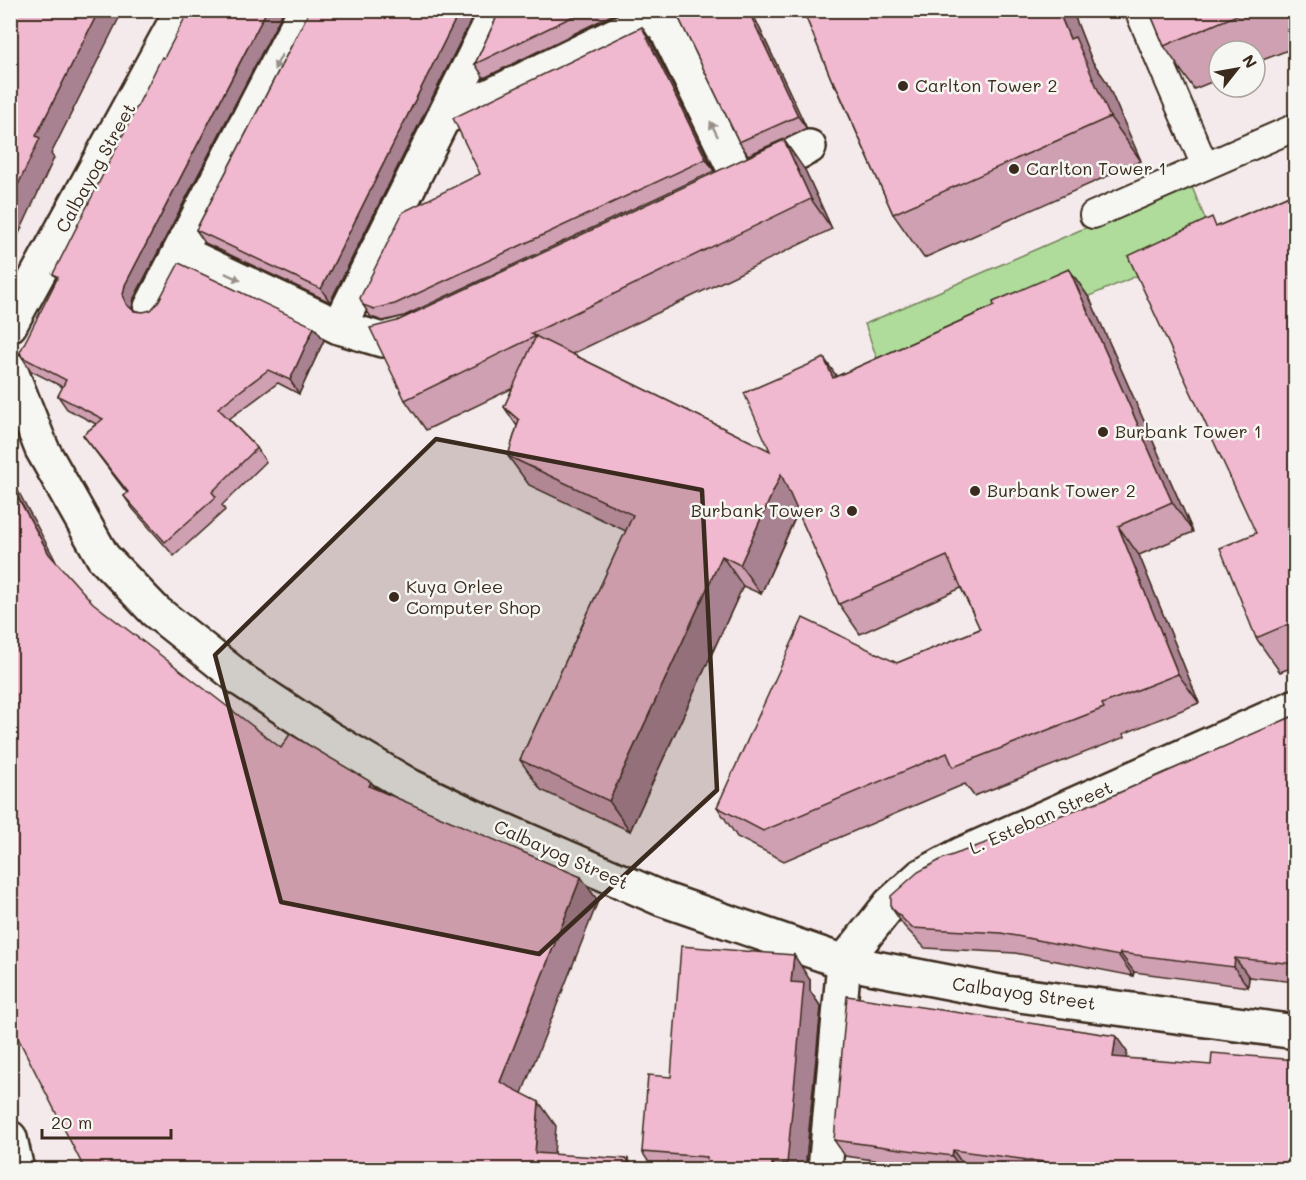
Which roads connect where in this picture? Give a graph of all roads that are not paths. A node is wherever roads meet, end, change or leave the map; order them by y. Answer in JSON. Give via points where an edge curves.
{"nodes":[{"id":1,"x":182,"y":10,"type":"edge"},
{"id":2,"x":305,"y":10,"type":"edge"},
{"id":3,"x":497,"y":10,"type":"edge"},
{"id":4,"x":1138,"y":10,"type":"edge"},
{"id":5,"x":657,"y":12,"type":"edge"},
{"id":6,"x":444,"y":118,"type":"junction"},
{"id":7,"x":1296,"y":127,"type":"edge"},
{"id":8,"x":809,"y":147,"type":"dead end"},
{"id":9,"x":1205,"y":166,"type":"junction"},
{"id":10,"x":1093,"y":215,"type":"dead end"},
{"id":11,"x":180,"y":252,"type":"junction"},
{"id":12,"x":151,"y":307,"type":"edge"},
{"id":13,"x":449,"y":315,"type":"edge"},
{"id":14,"x":10,"y":326,"type":"edge"},
{"id":15,"x":339,"y":327,"type":"junction"},
{"id":16,"x":10,"y":369,"type":"edge"},
{"id":17,"x":1296,"y":706,"type":"edge"},
{"id":18,"x":844,"y":962,"type":"junction"},
{"id":19,"x":1296,"y":1032,"type":"edge"},
{"id":20,"x":10,"y":1138,"type":"edge"},
{"id":21,"x":17,"y":1170,"type":"edge"},
{"id":22,"x":825,"y":1170,"type":"edge"}],
"edges":[{"from":1,"to":14,"type":"street","name":"Calbayog Street"},
{"from":2,"to":11,"type":"street","one_way":true},
{"from":3,"to":6,"type":"street"},
{"from":4,"to":9,"type":"lane"},
{"from":5,"to":6,"type":"street"},
{"from":8,"to":5,"type":"street","one_way":true,"via":[[729,186]]},
{"from":6,"to":15,"type":"street"},
{"from":7,"to":9,"type":"lane"},
{"from":9,"to":10,"type":"lane"},
{"from":11,"to":12,"type":"street"},
{"from":11,"to":15,"type":"street","one_way":true},
{"from":13,"to":15,"type":"street","via":[[410,334],[382,340]]},
{"from":16,"to":18,"type":"street","name":"Calbayog Street","via":[[42,449],[103,557],[154,611],[243,681],[410,786],[487,823],[670,902]]},
{"from":17,"to":18,"type":"street","name":"L. Esteban Street","via":[[962,854],[921,876],[890,904]]},
{"from":18,"to":19,"type":"street","name":"Calbayog Street","via":[[1005,993]]},
{"from":18,"to":22,"type":"street"},
{"from":20,"to":21,"type":"street"}]}
